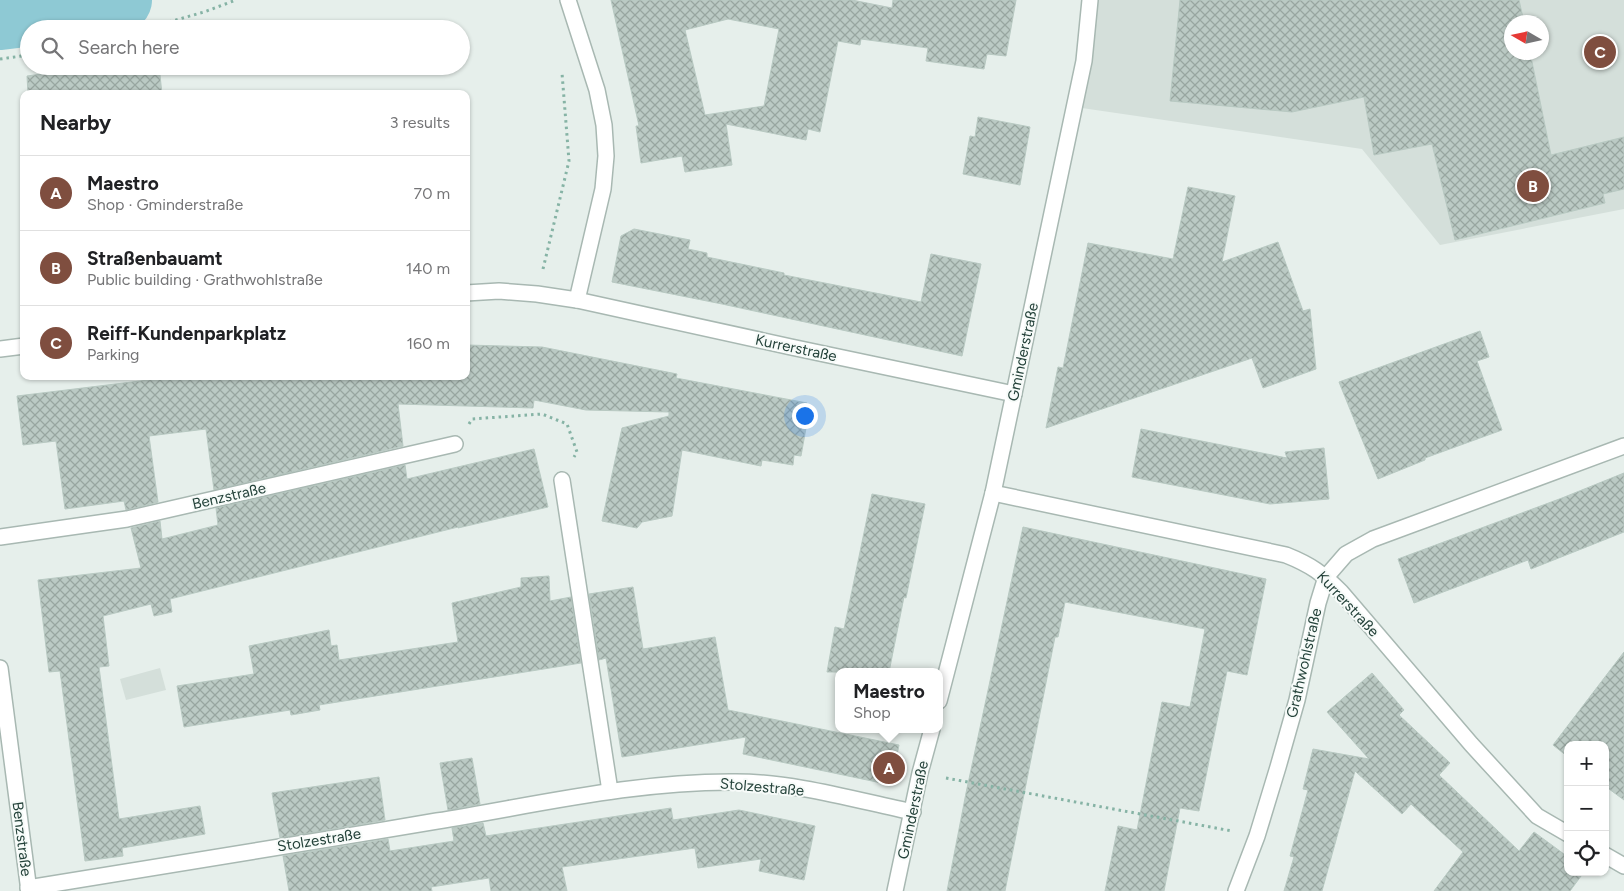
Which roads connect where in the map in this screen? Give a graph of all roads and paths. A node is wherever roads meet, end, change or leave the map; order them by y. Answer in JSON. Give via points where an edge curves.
{"nodes":[{"id":1,"x":236,"y":0,"type":"edge"},
{"id":2,"x":568,"y":0,"type":"edge"},
{"id":3,"x":1090,"y":0,"type":"edge"},
{"id":4,"x":176,"y":20,"type":"edge"},
{"id":5,"x":20,"y":57,"type":"edge"},
{"id":6,"x":0,"y":60,"type":"edge"},
{"id":7,"x":561,"y":66,"type":"dead end"},
{"id":8,"x":470,"y":293,"type":"edge"},
{"id":9,"x":537,"y":294,"type":"junction"},
{"id":10,"x":578,"y":300,"type":"junction"},
{"id":11,"x":20,"y":346,"type":"edge"},
{"id":12,"x":0,"y":349,"type":"edge"},
{"id":13,"x":1014,"y":394,"type":"junction"},
{"id":14,"x":456,"y":444,"type":"joint"},
{"id":15,"x":1624,"y":446,"type":"edge"},
{"id":16,"x":562,"y":480,"type":"joint"},
{"id":17,"x":993,"y":493,"type":"junction"},
{"id":18,"x":0,"y":537,"type":"edge"},
{"id":19,"x":1326,"y":577,"type":"junction"},
{"id":20,"x":0,"y":668,"type":"edge"},
{"id":21,"x":943,"y":686,"type":"edge"},
{"id":22,"x":931,"y":733,"type":"edge"},
{"id":23,"x":920,"y":773,"type":"junction"},
{"id":24,"x":610,"y":791,"type":"junction"},
{"id":25,"x":913,"y":812,"type":"junction"},
{"id":26,"x":1564,"y":832,"type":"edge"},
{"id":27,"x":1257,"y":836,"type":"junction"},
{"id":28,"x":1609,"y":857,"type":"edge"},
{"id":29,"x":1624,"y":866,"type":"edge"},
{"id":30,"x":29,"y":889,"type":"edge"},
{"id":31,"x":896,"y":891,"type":"edge"},
{"id":32,"x":1236,"y":891,"type":"edge"}],
"edges":[{"from":1,"to":4,"type":"path"},
{"from":2,"to":10,"type":"street","via":[[597,90],[606,156],[603,189]]},
{"from":3,"to":13,"type":"street","name":"Gminderstraße","via":[[1082,71]]},
{"from":5,"to":6,"type":"path"},
{"from":7,"to":9,"type":"path","via":[[569,161]]},
{"from":8,"to":9,"type":"street","name":"Kurrerstraße"},
{"from":9,"to":10,"type":"street","name":"Kurrerstraße"},
{"from":10,"to":13,"type":"street","name":"Kurrerstraße"},
{"from":11,"to":12,"type":"street"},
{"from":13,"to":17,"type":"street","name":"Gminderstraße"},
{"from":14,"to":16,"type":"path","via":[[472,419],[542,414],[568,424],[577,452]]},
{"from":14,"to":18,"type":"street","name":"Benzstraße","via":[[127,519]]},
{"from":15,"to":19,"type":"street","name":"Grathwohlstraße","via":[[1373,539],[1346,554]]},
{"from":16,"to":24,"type":"street"},
{"from":17,"to":19,"type":"street","name":"Kurrerstraße","via":[[1286,555],[1308,564]]},
{"from":17,"to":21,"type":"street","name":"Gminderstraße"},
{"from":19,"to":26,"type":"street","name":"Kurrerstraße","via":[[1537,816]]},
{"from":19,"to":27,"type":"street","name":"Grathwohlstraße","via":[[1297,700]]},
{"from":20,"to":30,"type":"street","name":"Benzstraße"},
{"from":22,"to":23,"type":"street","name":"Gminderstraße"},
{"from":23,"to":25,"type":"street","name":"Gminderstraße"},
{"from":23,"to":27,"type":"path"},
{"from":24,"to":25,"type":"street","name":"Stolzestraße","via":[[678,783],[745,782],[804,789]]},
{"from":24,"to":30,"type":"street","name":"Stolzestraße"},
{"from":25,"to":31,"type":"street","name":"Gminderstraße"},
{"from":27,"to":32,"type":"street","name":"Grathwohlstraße"},
{"from":28,"to":29,"type":"street"}]}
